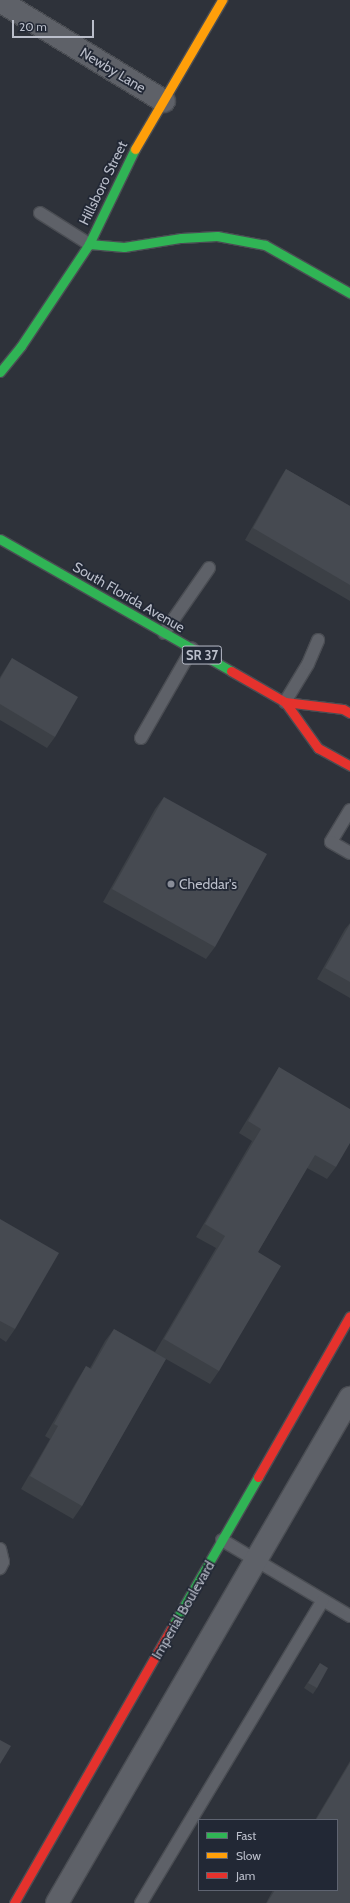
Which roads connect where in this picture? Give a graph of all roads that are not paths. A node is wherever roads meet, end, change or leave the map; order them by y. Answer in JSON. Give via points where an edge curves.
{"nodes":[{"id":1,"x":222,"y":0,"type":"edge"},
{"id":2,"x":0,"y":1,"type":"edge"},
{"id":3,"x":164,"y":101,"type":"junction"},
{"id":4,"x":40,"y":213,"type":"dead end"},
{"id":5,"x":89,"y":244,"type":"junction"},
{"id":6,"x":350,"y":293,"type":"edge"},
{"id":7,"x":0,"y":372,"type":"edge"},
{"id":8,"x":0,"y":539,"type":"edge"},
{"id":9,"x":209,"y":568,"type":"dead end"},
{"id":10,"x":164,"y":633,"type":"junction"},
{"id":11,"x":318,"y":640,"type":"dead end"},
{"id":12,"x":192,"y":649,"type":"junction"},
{"id":13,"x":350,"y":697,"type":"edge"},
{"id":14,"x":285,"y":702,"type":"junction"},
{"id":15,"x":347,"y":711,"type":"edge"},
{"id":16,"x":141,"y":738,"type":"dead end"},
{"id":17,"x":350,"y":766,"type":"edge"},
{"id":18,"x":350,"y":810,"type":"edge"},
{"id":19,"x":350,"y":853,"type":"edge"},
{"id":20,"x":350,"y":1316,"type":"edge"},
{"id":21,"x":350,"y":1398,"type":"edge"},
{"id":22,"x":222,"y":1540,"type":"junction"},
{"id":23,"x":0,"y":1549,"type":"edge"},
{"id":24,"x":256,"y":1561,"type":"junction"},
{"id":25,"x":0,"y":1568,"type":"edge"},
{"id":26,"x":323,"y":1600,"type":"junction"},
{"id":27,"x":350,"y":1616,"type":"edge"},
{"id":28,"x":14,"y":1903,"type":"edge"},
{"id":29,"x":57,"y":1903,"type":"edge"},
{"id":30,"x":141,"y":1903,"type":"edge"}],
"edges":[{"from":1,"to":3,"type":"street","name":"Hillsboro Street"},
{"from":2,"to":3,"type":"street","name":"Newby Lane"},
{"from":3,"to":5,"type":"street","name":"Hillsboro Street","via":[[135,149]]},
{"from":4,"to":5,"type":"lane"},
{"from":5,"to":6,"type":"street","via":[[124,247],[182,238],[218,236],[265,245]]},
{"from":5,"to":7,"type":"street","name":"Hillsboro Street"},
{"from":8,"to":10,"type":"street","name":"South Florida Avenue","number":"SR 37"},
{"from":9,"to":10,"type":"lane"},
{"from":10,"to":12,"type":"street","name":"South Florida Avenue","number":"SR 37"},
{"from":11,"to":14,"type":"lane","via":[[308,664]]},
{"from":12,"to":14,"type":"street","name":"South Florida Avenue","number":"SR 37"},
{"from":12,"to":16,"type":"lane"},
{"from":13,"to":15,"type":"lane"},
{"from":14,"to":15,"type":"street","name":"South Florida Avenue","number":"SR 37"},
{"from":14,"to":17,"type":"street","name":"South Florida Avenue","number":"SR 37","via":[[318,748]]},
{"from":18,"to":19,"type":"lane","via":[[331,842]]},
{"from":20,"to":22,"type":"street","name":"Imperial Boulevard"},
{"from":21,"to":24,"type":"street"},
{"from":22,"to":24,"type":"lane"},
{"from":22,"to":28,"type":"street","name":"Imperial Boulevard"},
{"from":23,"to":25,"type":"lane","via":[[4,1562]]},
{"from":24,"to":26,"type":"lane"},
{"from":24,"to":29,"type":"street"},
{"from":26,"to":27,"type":"lane"},
{"from":26,"to":30,"type":"lane"}]}
